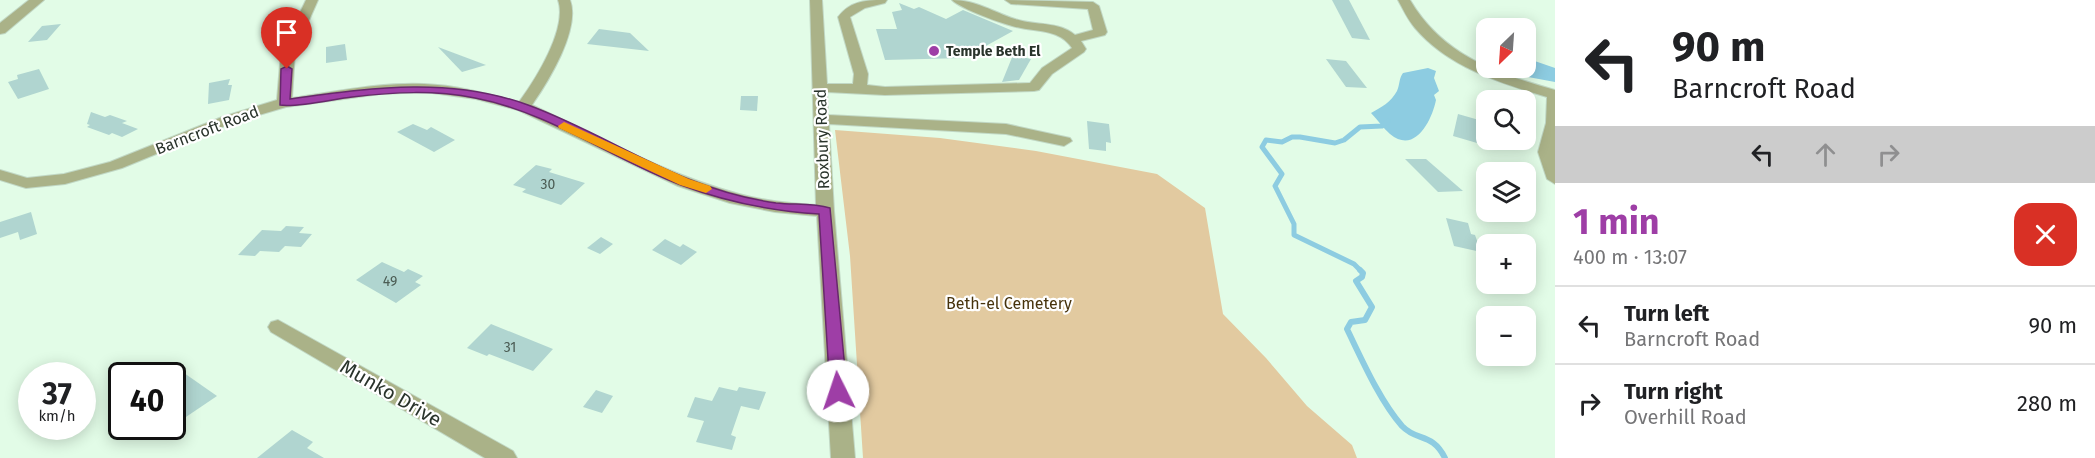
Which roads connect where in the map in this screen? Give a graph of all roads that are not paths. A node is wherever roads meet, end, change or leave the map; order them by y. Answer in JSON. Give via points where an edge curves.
{"nodes":[{"id":1,"x":38,"y":0,"type":"edge"},
{"id":2,"x":312,"y":0,"type":"edge"},
{"id":3,"x":564,"y":0,"type":"edge"},
{"id":4,"x":816,"y":0,"type":"edge"},
{"id":5,"x":881,"y":0,"type":"edge"},
{"id":6,"x":958,"y":0,"type":"edge"},
{"id":7,"x":1011,"y":0,"type":"edge"},
{"id":8,"x":1404,"y":0,"type":"edge"},
{"id":9,"x":0,"y":30,"type":"edge"},
{"id":10,"x":1074,"y":39,"type":"junction"},
{"id":11,"x":820,"y":88,"type":"junction"},
{"id":12,"x":860,"y":88,"type":"junction"},
{"id":13,"x":1554,"y":95,"type":"edge"},
{"id":14,"x":284,"y":103,"type":"junction"},
{"id":15,"x":523,"y":107,"type":"junction"},
{"id":16,"x":822,"y":119,"type":"junction"},
{"id":17,"x":1064,"y":141,"type":"dead end"},
{"id":18,"x":0,"y":175,"type":"edge"},
{"id":19,"x":1555,"y":179,"type":"edge"},
{"id":20,"x":825,"y":211,"type":"junction"},
{"id":21,"x":278,"y":327,"type":"dead end"},
{"id":22,"x":505,"y":458,"type":"edge"},
{"id":23,"x":843,"y":458,"type":"edge"}],
"edges":[{"from":1,"to":9,"type":"street"},
{"from":2,"to":14,"type":"street","via":[[288,52]]},
{"from":3,"to":15,"type":"street","via":[[567,8],[563,29],[539,84]]},
{"from":4,"to":11,"type":"street","name":"Roxbury Road"},
{"from":5,"to":12,"type":"street","via":[[864,3],[844,17],[861,74]]},
{"from":6,"to":10,"type":"street","via":[[1014,23],[1053,29]]},
{"from":7,"to":10,"type":"street","via":[[1093,6],[1100,32]]},
{"from":8,"to":13,"type":"street","via":[[1420,26],[1469,64]]},
{"from":10,"to":12,"type":"street","via":[[1079,49],[1047,70],[1035,87],[885,92]]},
{"from":11,"to":12,"type":"street"},
{"from":11,"to":16,"type":"street","name":"Roxbury Road"},
{"from":13,"to":19,"type":"street","via":[[1554,123],[1546,152]]},
{"from":14,"to":15,"type":"street","name":"Barncroft Road","via":[[425,88]]},
{"from":14,"to":18,"type":"street","name":"Barncroft Road","via":[[226,120],[116,165],[65,179],[26,183]]},
{"from":15,"to":20,"type":"street","name":"Barncroft Road","via":[[684,182],[736,199]]},
{"from":16,"to":17,"type":"street","via":[[1006,129]]},
{"from":16,"to":20,"type":"street","name":"Roxbury Road"},
{"from":20,"to":23,"type":"street","name":"Roxbury Road"},
{"from":21,"to":22,"type":"street","name":"Munko Drive"}]}
